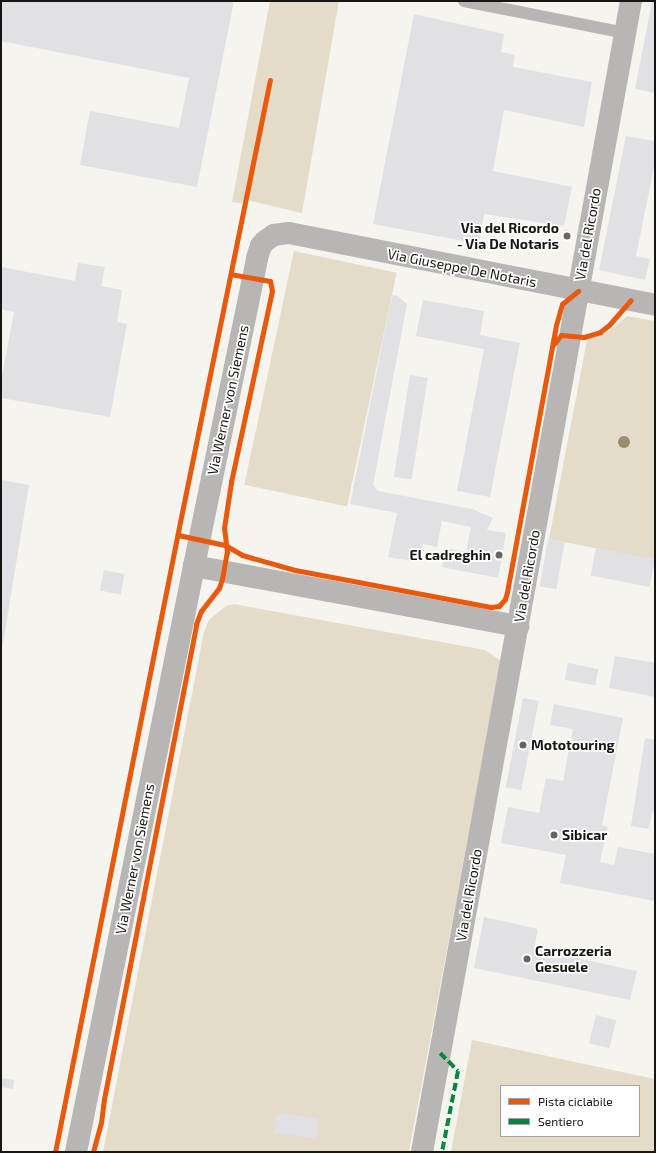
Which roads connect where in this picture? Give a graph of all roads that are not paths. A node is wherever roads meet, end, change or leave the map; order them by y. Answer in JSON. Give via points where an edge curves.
{"nodes":[{"id":1,"x":464,"y":1,"type":"edge"},
{"id":2,"x":631,"y":1,"type":"edge"},
{"id":3,"x":625,"y":33,"type":"junction"},
{"id":4,"x":269,"y":238,"type":"joint"},
{"id":5,"x":578,"y":291,"type":"junction"},
{"id":6,"x":655,"y":304,"type":"edge"},
{"id":7,"x":194,"y":566,"type":"junction"},
{"id":8,"x":518,"y":626,"type":"junction"},
{"id":9,"x":76,"y":1152,"type":"edge"},
{"id":10,"x":422,"y":1152,"type":"edge"}],
"edges":[{"from":1,"to":3,"type":"lane"},
{"from":2,"to":3,"type":"street","name":"Via del Ricordo"},
{"from":3,"to":5,"type":"street","name":"Via del Ricordo"},
{"from":4,"to":5,"type":"street","name":"Via Giuseppe De Notaris","via":[[280,233],[290,233]]},
{"from":4,"to":7,"type":"street","name":"Via Werner von Siemens","via":[[261,246],[257,258]]},
{"from":5,"to":6,"type":"street","name":"Via Giuseppe De Notaris"},
{"from":5,"to":8,"type":"street","name":"Via del Ricordo"},
{"from":7,"to":8,"type":"street"},
{"from":7,"to":9,"type":"street","name":"Via Werner von Siemens"},
{"from":8,"to":10,"type":"street","name":"Via del Ricordo"}]}
